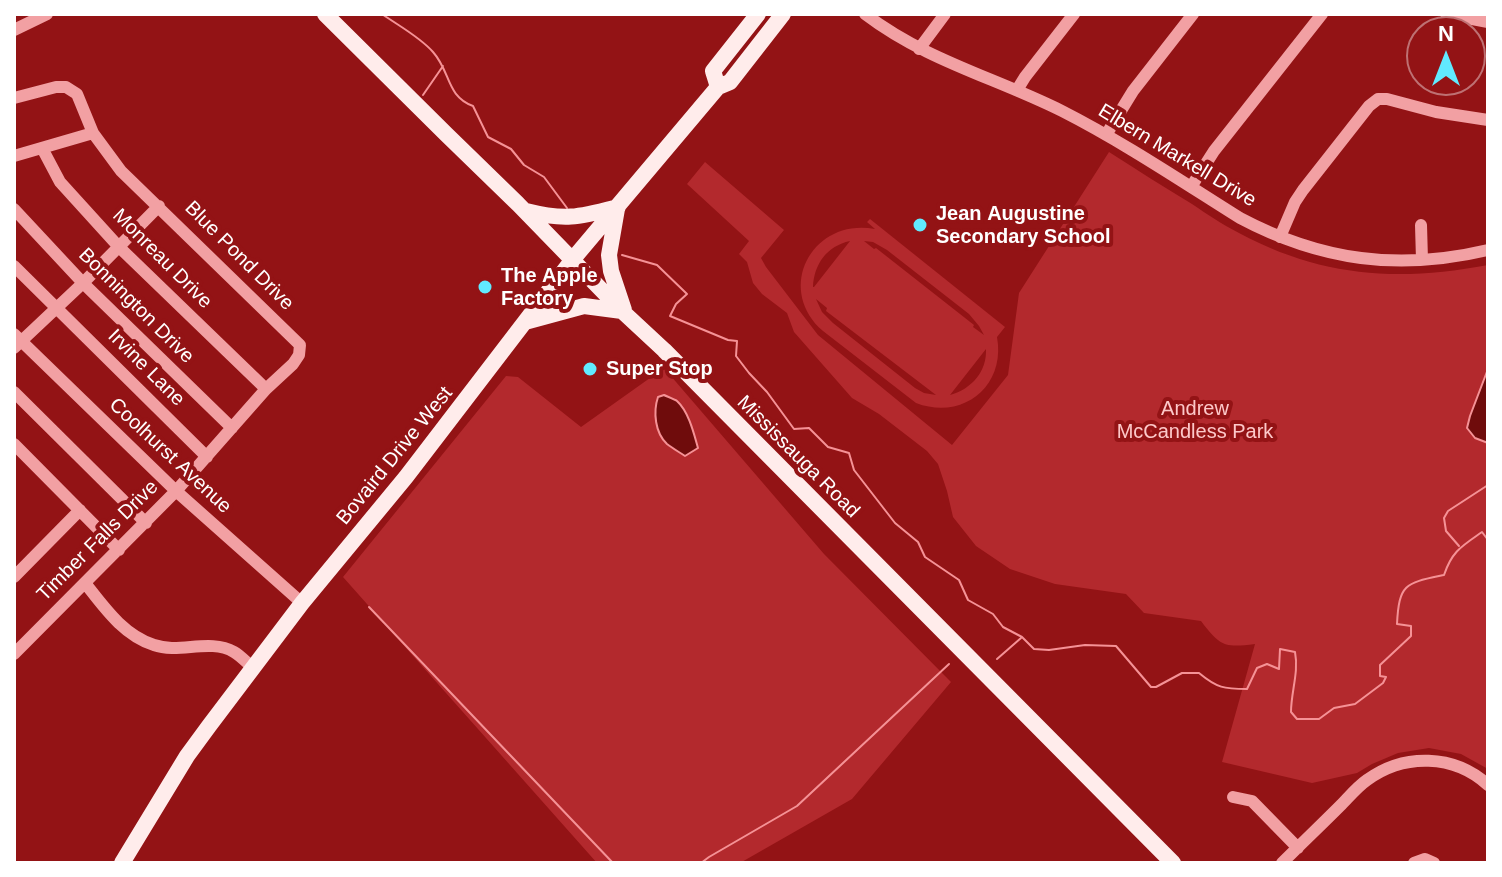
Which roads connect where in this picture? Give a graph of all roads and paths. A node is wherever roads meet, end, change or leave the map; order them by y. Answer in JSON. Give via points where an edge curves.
{"nodes":[{"id":1,"x":47,"y":14,"type":"edge"},
{"id":2,"x":325,"y":14,"type":"edge"},
{"id":3,"x":758,"y":14,"type":"edge"},
{"id":4,"x":783,"y":14,"type":"edge"},
{"id":5,"x":865,"y":14,"type":"edge"},
{"id":6,"x":945,"y":14,"type":"edge"},
{"id":7,"x":1074,"y":14,"type":"edge"},
{"id":8,"x":1193,"y":14,"type":"edge"},
{"id":9,"x":1322,"y":14,"type":"edge"},
{"id":10,"x":1446,"y":14,"type":"edge"},
{"id":11,"x":1488,"y":22,"type":"edge"},
{"id":12,"x":14,"y":30,"type":"edge"},
{"id":13,"x":919,"y":49,"type":"junction"},
{"id":14,"x":718,"y":87,"type":"junction"},
{"id":15,"x":1017,"y":90,"type":"junction"},
{"id":16,"x":14,"y":98,"type":"edge"},
{"id":17,"x":1488,"y":120,"type":"edge"},
{"id":18,"x":93,"y":133,"type":"junction"},
{"id":19,"x":1106,"y":135,"type":"junction"},
{"id":20,"x":42,"y":148,"type":"junction"},
{"id":21,"x":14,"y":156,"type":"edge"},
{"id":22,"x":1191,"y":187,"type":"junction"},
{"id":23,"x":159,"y":206,"type":"junction"},
{"id":24,"x":618,"y":207,"type":"junction"},
{"id":25,"x":14,"y":209,"type":"edge"},
{"id":26,"x":526,"y":211,"type":"junction"},
{"id":27,"x":1421,"y":225,"type":"dead end"},
{"id":28,"x":1280,"y":237,"type":"junction"},
{"id":29,"x":119,"y":247,"type":"junction"},
{"id":30,"x":1488,"y":250,"type":"edge"},
{"id":31,"x":573,"y":259,"type":"junction"},
{"id":32,"x":1422,"y":260,"type":"junction"},
{"id":33,"x":14,"y":266,"type":"edge"},
{"id":34,"x":83,"y":283,"type":"junction"},
{"id":35,"x":57,"y":308,"type":"junction"},
{"id":36,"x":624,"y":312,"type":"junction"},
{"id":37,"x":525,"y":322,"type":"junction"},
{"id":38,"x":16,"y":341,"type":"edge"},
{"id":39,"x":266,"y":389,"type":"junction"},
{"id":40,"x":14,"y":392,"type":"edge"},
{"id":41,"x":232,"y":428,"type":"junction"},
{"id":42,"x":17,"y":453,"type":"edge"},
{"id":43,"x":207,"y":457,"type":"junction"},
{"id":44,"x":176,"y":491,"type":"junction"},
{"id":45,"x":80,"y":510,"type":"junction"},
{"id":46,"x":146,"y":523,"type":"junction"},
{"id":47,"x":119,"y":550,"type":"junction"},
{"id":48,"x":14,"y":577,"type":"edge"},
{"id":49,"x":85,"y":583,"type":"junction"},
{"id":50,"x":302,"y":603,"type":"junction"},
{"id":51,"x":15,"y":650,"type":"edge"},
{"id":52,"x":253,"y":668,"type":"junction"},
{"id":53,"x":1488,"y":785,"type":"edge"},
{"id":54,"x":1233,"y":797,"type":"dead end"},
{"id":55,"x":1298,"y":848,"type":"junction"},
{"id":56,"x":122,"y":863,"type":"edge"},
{"id":57,"x":1173,"y":863,"type":"edge"},
{"id":58,"x":1282,"y":863,"type":"edge"},
{"id":59,"x":1414,"y":863,"type":"edge"},
{"id":60,"x":1434,"y":863,"type":"edge"}],
"edges":[{"from":1,"to":12,"type":"street"},
{"from":2,"to":26,"type":"main road","name":"Mississauga Road"},
{"from":3,"to":14,"type":"main road","name":"Bovaird Drive West","via":[[713,71]]},
{"from":4,"to":14,"type":"main road","name":"Bovaird Drive West","via":[[730,82]]},
{"from":5,"to":13,"type":"street","name":"Elbern Markell Drive"},
{"from":6,"to":13,"type":"street"},
{"from":7,"to":15,"type":"street"},
{"from":8,"to":19,"type":"street"},
{"from":9,"to":22,"type":"street"},
{"from":10,"to":11,"type":"street"},
{"from":13,"to":15,"type":"street","name":"Elbern Markell Drive"},
{"from":14,"to":24,"type":"main road","name":"Bovaird Drive West"},
{"from":15,"to":19,"type":"street","name":"Elbern Markell Drive"},
{"from":16,"to":18,"type":"street","name":"Blue Pond Drive","via":[[66,87],[77,94]]},
{"from":17,"to":28,"type":"street","via":[[1387,99],[1374,101],[1303,190]]},
{"from":18,"to":20,"type":"street"},
{"from":18,"to":23,"type":"street","name":"Blue Pond Drive","via":[[121,171]]},
{"from":19,"to":22,"type":"street","name":"Elbern Markell Drive"},
{"from":20,"to":21,"type":"street"},
{"from":20,"to":29,"type":"street","name":"Monreau Drive","via":[[60,182]]},
{"from":22,"to":28,"type":"street","name":"Elbern Markell Drive"},
{"from":23,"to":29,"type":"street"},
{"from":23,"to":39,"type":"street","name":"Blue Pond Drive","via":[[300,345],[293,364]]},
{"from":24,"to":26,"type":"main road","via":[[562,218]]},
{"from":24,"to":31,"type":"main road","name":"Bovaird Drive West"},
{"from":24,"to":36,"type":"main road","via":[[609,255]]},
{"from":25,"to":34,"type":"street","name":"Bonnington Drive"},
{"from":26,"to":31,"type":"main road","name":"Mississauga Road"},
{"from":27,"to":32,"type":"street"},
{"from":28,"to":32,"type":"street","name":"Elbern Markell Drive","via":[[1347,257]]},
{"from":29,"to":34,"type":"street"},
{"from":29,"to":39,"type":"street","name":"Monreau Drive"},
{"from":30,"to":32,"type":"street","name":"Elbern Markell Drive"},
{"from":31,"to":36,"type":"main road","name":"Mississauga Road"},
{"from":31,"to":37,"type":"main road","name":"Bovaird Drive West"},
{"from":33,"to":35,"type":"street","name":"Irvine Lane"},
{"from":34,"to":35,"type":"street"},
{"from":34,"to":41,"type":"street","name":"Bonnington Drive"},
{"from":35,"to":38,"type":"street"},
{"from":35,"to":43,"type":"street","name":"Irvine Lane"},
{"from":36,"to":37,"type":"main road","via":[[584,306]]},
{"from":36,"to":57,"type":"main road","name":"Mississauga Road"},
{"from":37,"to":50,"type":"main road","name":"Bovaird Drive West"},
{"from":38,"to":44,"type":"street","name":"Coolhurst Avenue"},
{"from":39,"to":41,"type":"street","name":"Blue Pond Drive"},
{"from":40,"to":46,"type":"street"},
{"from":41,"to":43,"type":"street","name":"Blue Pond Drive"},
{"from":42,"to":45,"type":"street"},
{"from":43,"to":44,"type":"street","name":"Blue Pond Drive"},
{"from":44,"to":46,"type":"street","name":"Timber Falls Drive"},
{"from":44,"to":50,"type":"street","name":"Coolhurst Avenue"},
{"from":45,"to":47,"type":"street"},
{"from":45,"to":48,"type":"street"},
{"from":46,"to":47,"type":"street","name":"Timber Falls Drive"},
{"from":47,"to":49,"type":"street","name":"Timber Falls Drive"},
{"from":49,"to":51,"type":"street","name":"Timber Falls Drive"},
{"from":49,"to":52,"type":"street","via":[[117,621],[144,641],[168,649],[222,648]]},
{"from":50,"to":52,"type":"main road","name":"Bovaird Drive West"},
{"from":52,"to":56,"type":"main road","name":"Bovaird Drive West","via":[[187,756]]},
{"from":53,"to":55,"type":"street","via":[[1446,762],[1390,768],[1366,780]]},
{"from":54,"to":55,"type":"street","via":[[1252,801]]},
{"from":55,"to":58,"type":"street"},
{"from":59,"to":60,"type":"street"}]}
